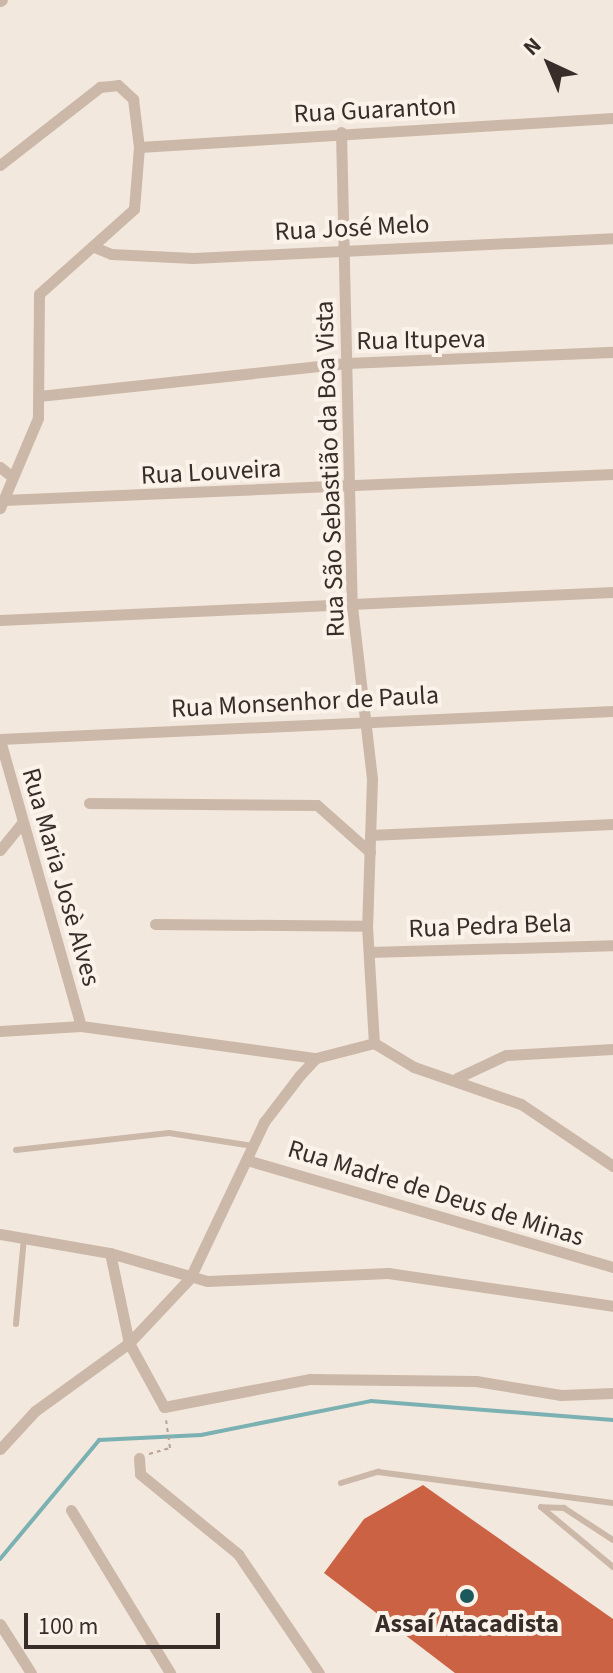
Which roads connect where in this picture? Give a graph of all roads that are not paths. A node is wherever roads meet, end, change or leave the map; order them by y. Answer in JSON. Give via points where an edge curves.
{"nodes":[{"id":1,"x":613,"y":118,"type":"edge"},
{"id":2,"x":341,"y":132,"type":"junction"},
{"id":3,"x":139,"y":147,"type":"junction"},
{"id":4,"x":0,"y":165,"type":"edge"},
{"id":5,"x":613,"y":238,"type":"edge"},
{"id":6,"x":94,"y":247,"type":"junction"},
{"id":7,"x":344,"y":249,"type":"junction"},
{"id":8,"x":613,"y":352,"type":"edge"},
{"id":9,"x":347,"y":363,"type":"junction"},
{"id":10,"x":39,"y":396,"type":"junction"},
{"id":11,"x":0,"y":467,"type":"edge"},
{"id":12,"x":613,"y":474,"type":"edge"},
{"id":13,"x":11,"y":476,"type":"junction"},
{"id":14,"x":351,"y":486,"type":"junction"},
{"id":15,"x":2,"y":504,"type":"edge"},
{"id":16,"x":613,"y":592,"type":"edge"},
{"id":17,"x":352,"y":606,"type":"junction"},
{"id":18,"x":0,"y":620,"type":"edge"},
{"id":19,"x":613,"y":711,"type":"edge"},
{"id":20,"x":370,"y":721,"type":"junction"},
{"id":21,"x":0,"y":740,"type":"edge"},
{"id":22,"x":89,"y":803,"type":"dead end"},
{"id":23,"x":21,"y":824,"type":"junction"},
{"id":24,"x":613,"y":824,"type":"edge"},
{"id":25,"x":370,"y":835,"type":"junction"},
{"id":26,"x":0,"y":850,"type":"edge"},
{"id":27,"x":370,"y":852,"type":"junction"},
{"id":28,"x":155,"y":924,"type":"dead end"},
{"id":29,"x":367,"y":926,"type":"junction"},
{"id":30,"x":613,"y":945,"type":"edge"},
{"id":31,"x":369,"y":952,"type":"junction"},
{"id":32,"x":81,"y":1026,"type":"junction"},
{"id":33,"x":0,"y":1031,"type":"edge"},
{"id":34,"x":374,"y":1043,"type":"junction"},
{"id":35,"x":613,"y":1049,"type":"edge"},
{"id":36,"x":316,"y":1058,"type":"junction"},
{"id":37,"x":457,"y":1078,"type":"junction"},
{"id":38,"x":253,"y":1146,"type":"junction"},
{"id":39,"x":16,"y":1150,"type":"dead end"},
{"id":40,"x":247,"y":1160,"type":"junction"},
{"id":41,"x":613,"y":1166,"type":"edge"},
{"id":42,"x":0,"y":1234,"type":"edge"},
{"id":43,"x":24,"y":1238,"type":"junction"},
{"id":44,"x":110,"y":1253,"type":"junction"},
{"id":45,"x":613,"y":1267,"type":"edge"},
{"id":46,"x":190,"y":1278,"type":"junction"},
{"id":47,"x":613,"y":1306,"type":"edge"},
{"id":48,"x":16,"y":1324,"type":"dead end"},
{"id":49,"x":129,"y":1343,"type":"junction"},
{"id":50,"x":613,"y":1393,"type":"edge"},
{"id":51,"x":5,"y":1435,"type":"edge"},
{"id":52,"x":0,"y":1449,"type":"edge"},
{"id":53,"x":139,"y":1458,"type":"road end"},
{"id":54,"x":341,"y":1483,"type":"dead end"},
{"id":55,"x":613,"y":1503,"type":"edge"},
{"id":56,"x":71,"y":1510,"type":"dead end"},
{"id":57,"x":613,"y":1540,"type":"edge"},
{"id":58,"x":613,"y":1567,"type":"edge"},
{"id":59,"x":0,"y":1624,"type":"edge"},
{"id":60,"x":31,"y":1673,"type":"edge"},
{"id":61,"x":170,"y":1673,"type":"edge"},
{"id":62,"x":319,"y":1673,"type":"edge"}],
"edges":[{"from":1,"to":2,"type":"street","name":"Rua Guaranton"},
{"from":2,"to":3,"type":"street","name":"Rua Guaranton"},
{"from":2,"to":7,"type":"street","name":"Rua São Sebastião da Boa Vista"},
{"from":3,"to":4,"type":"street","via":[[133,99],[108,84]]},
{"from":3,"to":6,"type":"street","via":[[134,209]]},
{"from":5,"to":7,"type":"street","name":"Rua José Melo"},
{"from":6,"to":7,"type":"street","name":"Rua José Melo","via":[[111,254],[193,258]]},
{"from":6,"to":10,"type":"street","via":[[39,294]]},
{"from":7,"to":9,"type":"street","name":"Rua São Sebastião da Boa Vista"},
{"from":8,"to":9,"type":"street","name":"Rua Itupeva"},
{"from":9,"to":10,"type":"street","name":"Rua Itupeva"},
{"from":9,"to":14,"type":"street","name":"Rua São Sebastião da Boa Vista"},
{"from":10,"to":13,"type":"street","via":[[34,435]]},
{"from":11,"to":13,"type":"street"},
{"from":12,"to":14,"type":"street","name":"Rua Louveira"},
{"from":13,"to":15,"type":"street"},
{"from":14,"to":15,"type":"street","name":"Rua Louveira"},
{"from":14,"to":17,"type":"street","name":"Rua São Sebastião da Boa Vista"},
{"from":16,"to":17,"type":"street"},
{"from":17,"to":18,"type":"street"},
{"from":17,"to":20,"type":"street","name":"Rua São Sebastião da Boa Vista"},
{"from":19,"to":20,"type":"street","name":"Rua Monsenhor de Paula"},
{"from":20,"to":21,"type":"street","name":"Rua Monsenhor de Paula"},
{"from":20,"to":25,"type":"street","name":"Rua São Sebastião da Boa Vista"},
{"from":21,"to":23,"type":"street","name":"Rua Maria Josè Alves"},
{"from":22,"to":27,"type":"street","via":[[317,805]]},
{"from":23,"to":26,"type":"street"},
{"from":23,"to":32,"type":"street","name":"Rua Maria Josè Alves"},
{"from":24,"to":25,"type":"street"},
{"from":25,"to":27,"type":"street","name":"Rua São Sebastião da Boa Vista"},
{"from":27,"to":29,"type":"street","name":"Rua São Sebastião da Boa Vista"},
{"from":28,"to":29,"type":"street"},
{"from":29,"to":31,"type":"street","name":"Rua São Sebastião da Boa Vista"},
{"from":30,"to":31,"type":"street","name":"Rua Pedra Bela"},
{"from":31,"to":34,"type":"street","name":"Rua São Sebastião da Boa Vista"},
{"from":32,"to":33,"type":"street"},
{"from":32,"to":36,"type":"street"},
{"from":34,"to":36,"type":"street"},
{"from":34,"to":37,"type":"street","via":[[414,1067]]},
{"from":35,"to":37,"type":"street","via":[[492,1058]]},
{"from":36,"to":38,"type":"street","via":[[281,1096]]},
{"from":37,"to":41,"type":"street","via":[[521,1104]]},
{"from":38,"to":39,"type":"lane","via":[[169,1133]]},
{"from":38,"to":40,"type":"street"},
{"from":40,"to":45,"type":"street","name":"Rua Madre de Deus de Minas"},
{"from":40,"to":46,"type":"street"},
{"from":42,"to":43,"type":"street"},
{"from":43,"to":44,"type":"street"},
{"from":43,"to":48,"type":"lane"},
{"from":44,"to":46,"type":"street"},
{"from":44,"to":49,"type":"street"},
{"from":46,"to":47,"type":"street","via":[[242,1285],[388,1273]]},
{"from":46,"to":49,"type":"street"},
{"from":49,"to":50,"type":"street","via":[[164,1407],[310,1379],[476,1381],[561,1395]]},
{"from":49,"to":51,"type":"street"},
{"from":51,"to":52,"type":"street"},
{"from":53,"to":62,"type":"street","via":[[140,1474],[238,1554]]},
{"from":54,"to":55,"type":"lane","via":[[378,1472]]},
{"from":56,"to":61,"type":"street"},
{"from":57,"to":58,"type":"lane","via":[[564,1508],[541,1507],[543,1517]]},
{"from":59,"to":60,"type":"street"}]}
